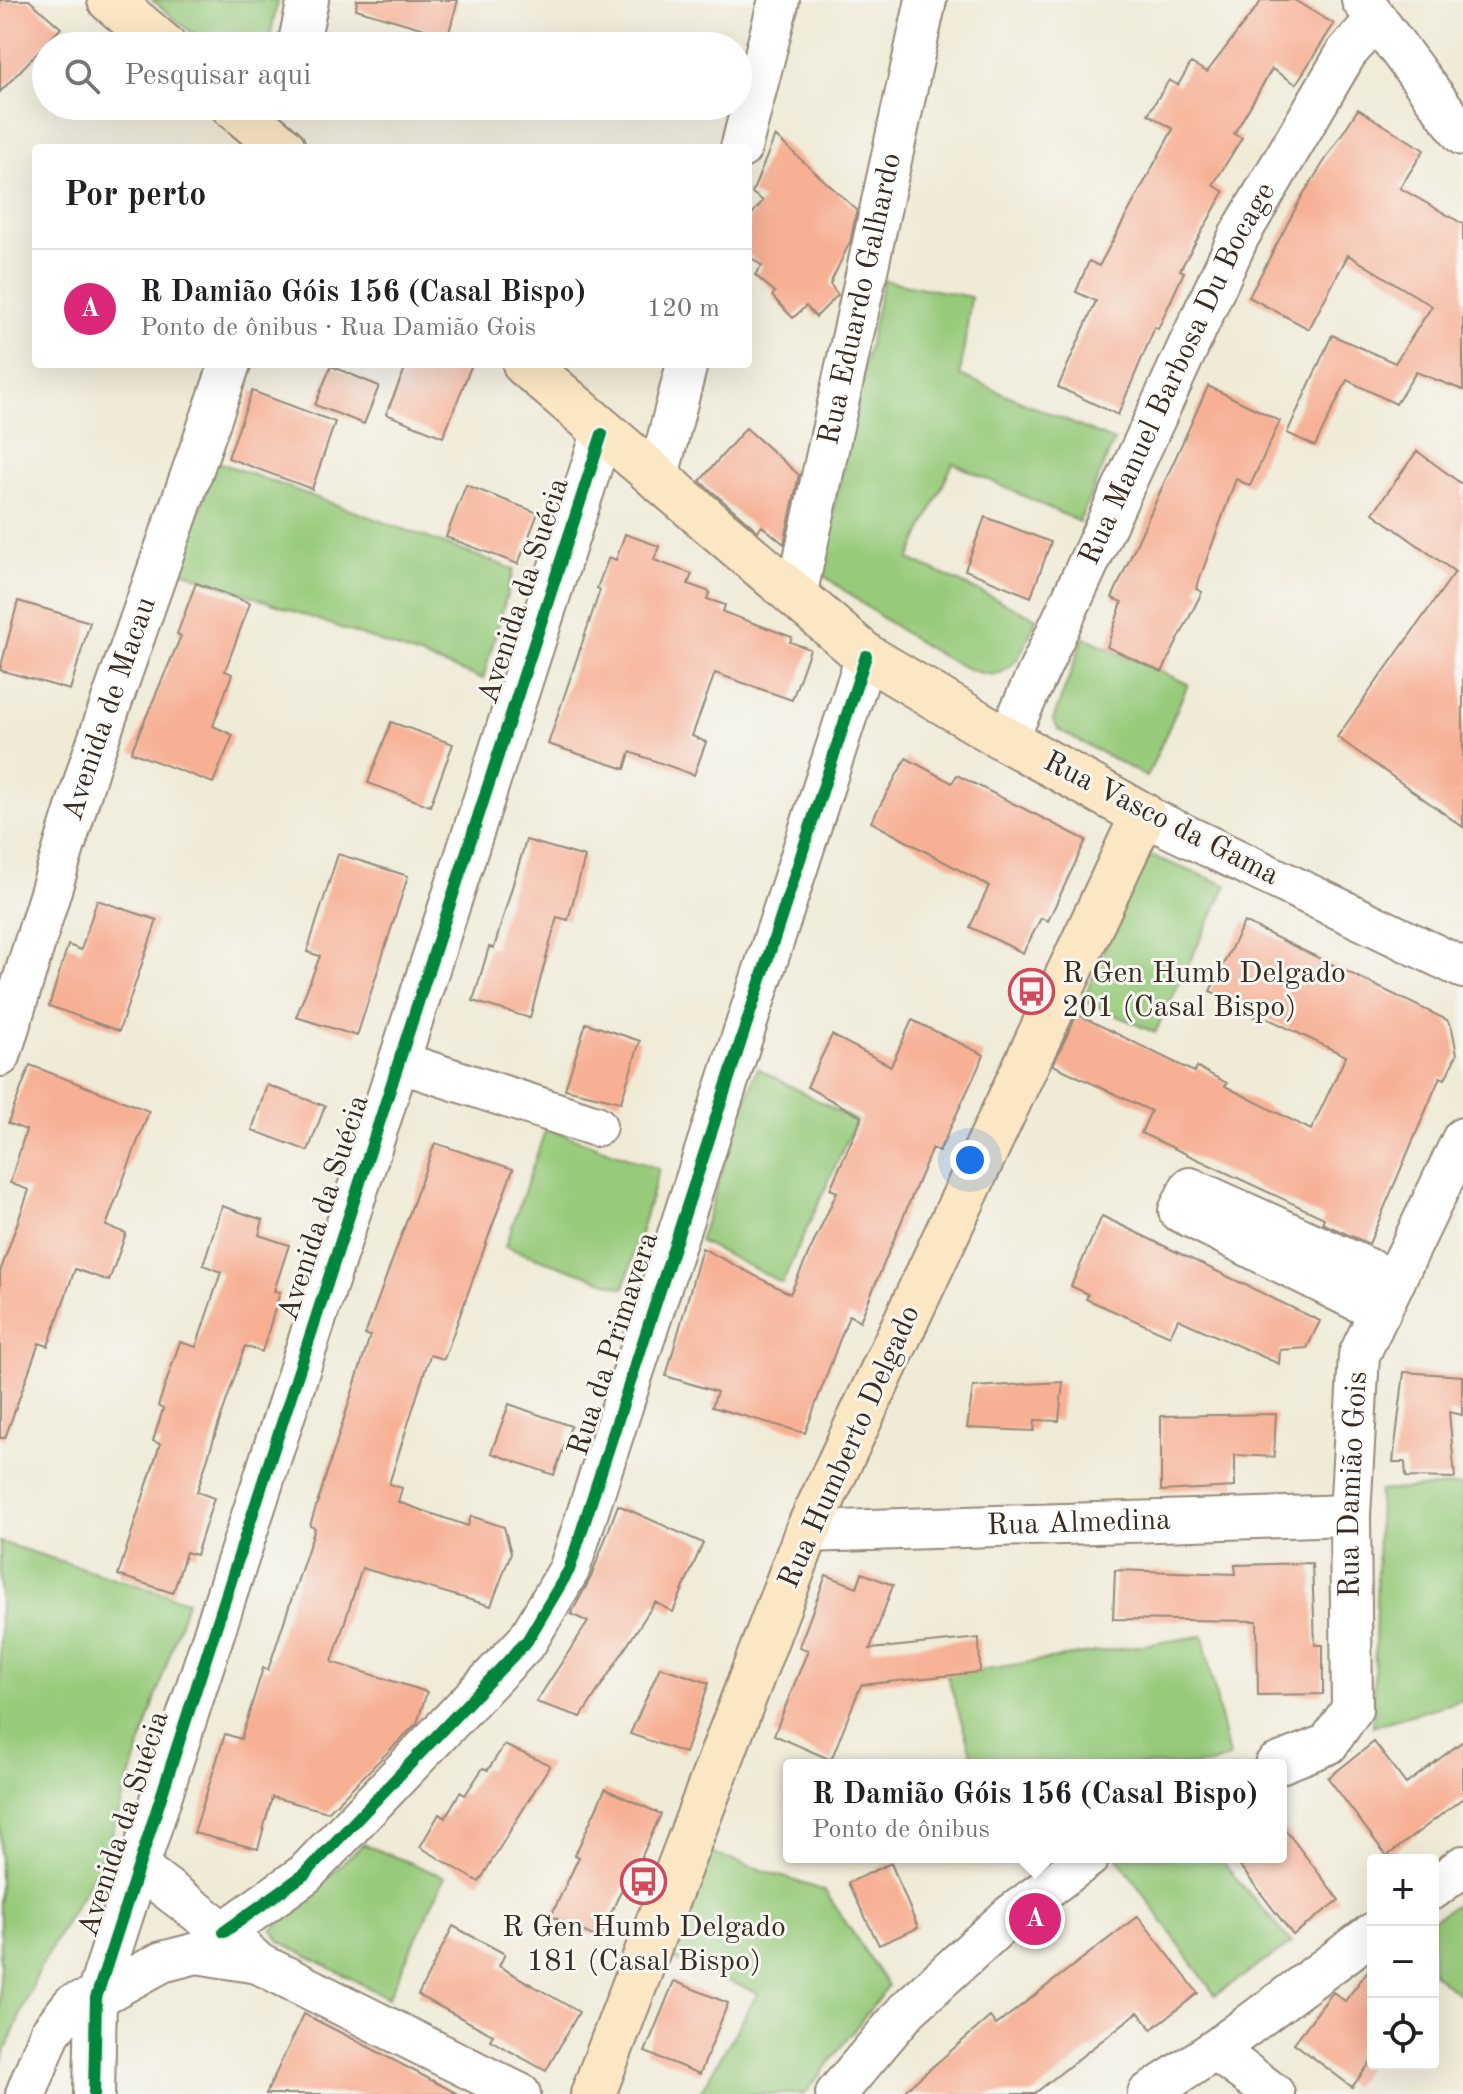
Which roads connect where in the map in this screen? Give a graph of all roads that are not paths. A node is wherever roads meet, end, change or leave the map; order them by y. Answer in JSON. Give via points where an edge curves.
{"nodes":[{"id":1,"x":110,"y":0,"type":"edge"},
{"id":2,"x":308,"y":0,"type":"edge"},
{"id":3,"x":779,"y":0,"type":"edge"},
{"id":4,"x":926,"y":0,"type":"edge"},
{"id":5,"x":1369,"y":11,"type":"edge"},
{"id":6,"x":148,"y":32,"type":"edge"},
{"id":7,"x":301,"y":32,"type":"edge"},
{"id":8,"x":752,"y":105,"type":"edge"},
{"id":9,"x":748,"y":120,"type":"edge"},
{"id":10,"x":1463,"y":135,"type":"edge"},
{"id":11,"x":742,"y":144,"type":"edge"},
{"id":12,"x":229,"y":368,"type":"edge"},
{"id":13,"x":529,"y":368,"type":"edge"},
{"id":14,"x":686,"y":368,"type":"edge"},
{"id":15,"x":602,"y":434,"type":"junction"},
{"id":16,"x":657,"y":480,"type":"junction"},
{"id":17,"x":796,"y":596,"type":"junction"},
{"id":18,"x":866,"y":656,"type":"junction"},
{"id":19,"x":1007,"y":740,"type":"junction"},
{"id":20,"x":1143,"y":815,"type":"junction"},
{"id":21,"x":1463,"y":968,"type":"edge"},
{"id":22,"x":0,"y":1056,"type":"edge"},
{"id":23,"x":399,"y":1062,"type":"junction"},
{"id":24,"x":596,"y":1126,"type":"dead end"},
{"id":25,"x":1463,"y":1138,"type":"edge"},
{"id":26,"x":1350,"y":1515,"type":"junction"},
{"id":27,"x":807,"y":1532,"type":"junction"},
{"id":28,"x":1287,"y":1760,"type":"edge"},
{"id":29,"x":1081,"y":1863,"type":"edge"},
{"id":30,"x":1463,"y":1866,"type":"edge"},
{"id":31,"x":138,"y":1867,"type":"junction"},
{"id":32,"x":1439,"y":1884,"type":"edge"},
{"id":33,"x":224,"y":1932,"type":"junction"},
{"id":34,"x":1367,"y":1937,"type":"edge"},
{"id":35,"x":258,"y":1963,"type":"junction"},
{"id":36,"x":96,"y":1998,"type":"junction"},
{"id":37,"x":1215,"y":2050,"type":"junction"},
{"id":38,"x":26,"y":2094,"type":"edge"},
{"id":39,"x":94,"y":2094,"type":"edge"},
{"id":40,"x":520,"y":2094,"type":"edge"},
{"id":41,"x":593,"y":2094,"type":"edge"},
{"id":42,"x":836,"y":2094,"type":"edge"},
{"id":43,"x":1148,"y":2094,"type":"edge"},
{"id":44,"x":1274,"y":2094,"type":"edge"}],
"edges":[{"from":1,"to":6,"type":"street"},
{"from":2,"to":7,"type":"street"},
{"from":3,"to":8,"type":"street"},
{"from":4,"to":17,"type":"street","name":"Rua Eduardo Galhardo"},
{"from":5,"to":10,"type":"street"},
{"from":5,"to":19,"type":"street","name":"Rua Manuel Barbosa Du Bocage","via":[[1239,236]]},
{"from":9,"to":11,"type":"street"},
{"from":12,"to":22,"type":"street","name":"Avenida de Macau","via":[[89,766]]},
{"from":13,"to":15,"type":"street","name":"Rua Vasco da Gama"},
{"from":14,"to":16,"type":"street"},
{"from":15,"to":16,"type":"street","name":"Rua Vasco da Gama"},
{"from":15,"to":23,"type":"street","name":"Avenida da Suécia"},
{"from":16,"to":17,"type":"street","name":"Rua Vasco da Gama"},
{"from":17,"to":18,"type":"street","name":"Rua Vasco da Gama"},
{"from":18,"to":19,"type":"street","name":"Rua Vasco da Gama"},
{"from":18,"to":33,"type":"street","name":"Rua da Primavera","via":[[569,1570],[527,1641],[327,1852]]},
{"from":19,"to":20,"type":"street","name":"Rua Vasco da Gama"},
{"from":20,"to":21,"type":"street","name":"Rua Vasco da Gama"},
{"from":20,"to":27,"type":"street","name":"Rua Humberto Delgado"},
{"from":23,"to":24,"type":"street"},
{"from":23,"to":31,"type":"street","name":"Avenida da Suécia"},
{"from":25,"to":26,"type":"street","name":"Rua Damião Gois","via":[[1359,1355]]},
{"from":26,"to":27,"type":"street","name":"Rua Almedina"},
{"from":26,"to":28,"type":"street","name":"Rua Damião Gois","via":[[1352,1709],[1328,1744]]},
{"from":27,"to":41,"type":"street","name":"Rua Humberto Delgado"},
{"from":29,"to":42,"type":"street","via":[[1011,1915],[907,2010]]},
{"from":30,"to":32,"type":"street"},
{"from":31,"to":33,"type":"street"},
{"from":31,"to":36,"type":"street","name":"Avenida da Suécia"},
{"from":33,"to":35,"type":"street"},
{"from":34,"to":37,"type":"street"},
{"from":35,"to":36,"type":"street","via":[[197,1953],[162,1962]]},
{"from":35,"to":40,"type":"street"},
{"from":36,"to":38,"type":"street","via":[[72,2005],[50,2033]]},
{"from":36,"to":39,"type":"street"},
{"from":37,"to":43,"type":"street"},
{"from":37,"to":44,"type":"street"}]}
